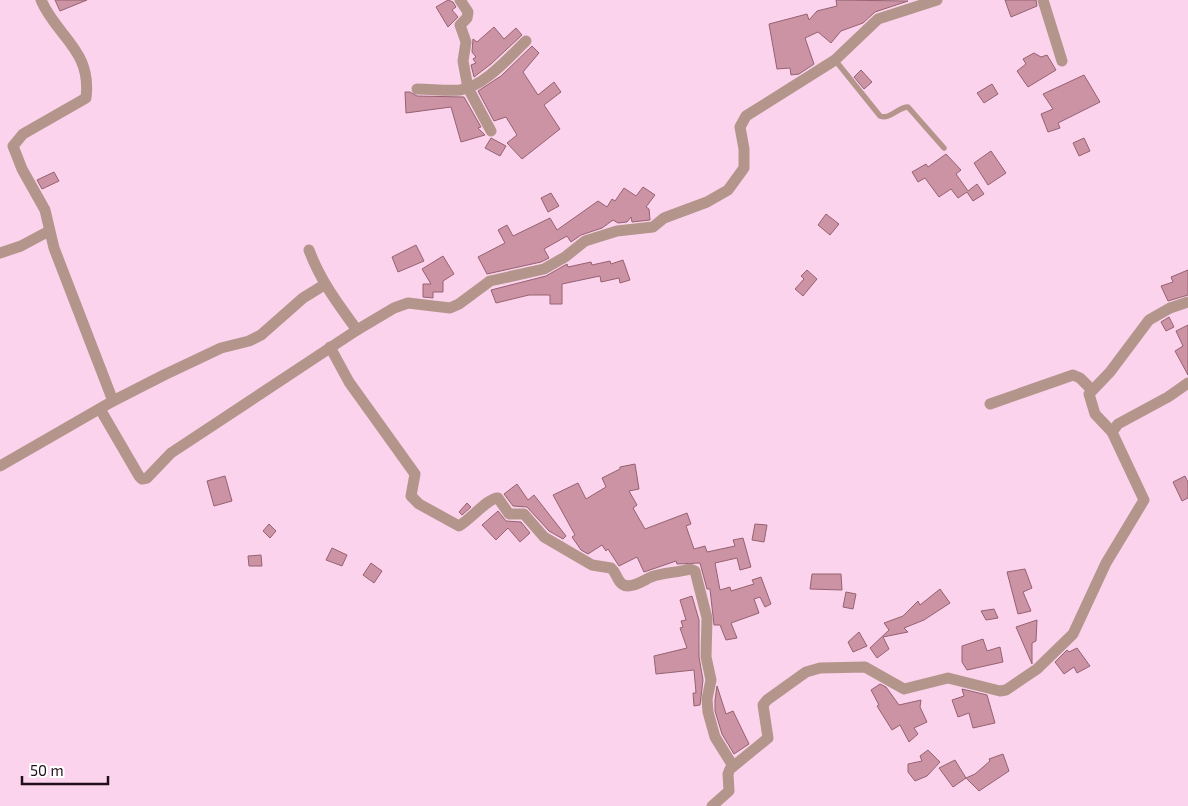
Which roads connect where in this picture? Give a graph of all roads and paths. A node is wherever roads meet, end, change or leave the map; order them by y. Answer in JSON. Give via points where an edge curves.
{"nodes":[{"id":1,"x":41,"y":0,"type":"edge"},
{"id":2,"x":460,"y":0,"type":"edge"},
{"id":3,"x":937,"y":0,"type":"edge"},
{"id":4,"x":1043,"y":0,"type":"edge"},
{"id":5,"x":526,"y":41,"type":"dead end"},
{"id":6,"x":835,"y":60,"type":"junction"},
{"id":7,"x":1062,"y":61,"type":"dead end"},
{"id":8,"x":468,"y":88,"type":"junction"},
{"id":9,"x":417,"y":89,"type":"dead end"},
{"id":10,"x":491,"y":131,"type":"dead end"},
{"id":11,"x":944,"y":148,"type":"dead end"},
{"id":12,"x":49,"y":231,"type":"junction"},
{"id":13,"x":309,"y":250,"type":"dead end"},
{"id":14,"x":0,"y":253,"type":"edge"},
{"id":15,"x":324,"y":285,"type":"junction"},
{"id":16,"x":1188,"y":302,"type":"edge"},
{"id":17,"x":356,"y":330,"type":"junction"},
{"id":18,"x":330,"y":347,"type":"junction"},
{"id":19,"x":1188,"y":383,"type":"edge"},
{"id":20,"x":1092,"y":390,"type":"junction"},
{"id":21,"x":113,"y":402,"type":"junction"},
{"id":22,"x":990,"y":404,"type":"dead end"},
{"id":23,"x":100,"y":409,"type":"junction"},
{"id":24,"x":1112,"y":432,"type":"junction"},
{"id":25,"x":0,"y":466,"type":"edge"},
{"id":26,"x":733,"y":766,"type":"junction"},
{"id":27,"x":712,"y":806,"type":"edge"}],
"edges":[{"from":1,"to":12,"type":"street","via":[[54,24],[78,50],[87,83],[86,98],[23,134],[13,146],[44,210]]},
{"from":2,"to":8,"type":"street","via":[[468,12],[460,25],[466,42],[464,61]]},
{"from":3,"to":6,"type":"street","via":[[878,19]]},
{"from":4,"to":7,"type":"street"},
{"from":5,"to":8,"type":"street"},
{"from":6,"to":11,"type":"lane","via":[[880,116],[886,118],[908,107]]},
{"from":6,"to":17,"type":"street","via":[[746,116],[740,127],[744,168],[728,190],[707,202],[664,218],[653,227],[617,231],[585,241],[544,269],[490,281],[450,308],[408,303]]},
{"from":8,"to":9,"type":"street"},
{"from":8,"to":10,"type":"street"},
{"from":12,"to":14,"type":"street"},
{"from":12,"to":21,"type":"street"},
{"from":13,"to":15,"type":"street"},
{"from":15,"to":17,"type":"street"},
{"from":15,"to":21,"type":"street","via":[[303,298],[261,335],[212,351]]},
{"from":16,"to":20,"type":"street","via":[[1149,320],[1110,372]]},
{"from":17,"to":18,"type":"street"},
{"from":18,"to":23,"type":"street","via":[[171,453],[146,478],[139,476]]},
{"from":18,"to":26,"type":"street","via":[[349,382],[415,474],[411,496],[419,504],[459,526],[490,500],[498,498],[509,514],[524,514],[544,537],[592,565],[611,568],[625,585],[637,584],[665,572],[676,573],[690,568],[695,571],[707,618],[706,657],[711,680],[708,712],[715,737]]},
{"from":19,"to":24,"type":"street","via":[[1118,424]]},
{"from":20,"to":22,"type":"street","via":[[1073,375]]},
{"from":20,"to":24,"type":"street","via":[[1088,397],[1091,406]]},
{"from":21,"to":23,"type":"street"},
{"from":23,"to":25,"type":"street"},
{"from":24,"to":26,"type":"street","via":[[1144,500],[1117,543],[1073,634],[1037,669],[1000,691],[948,678],[904,689],[865,667],[811,670],[767,700],[763,705],[768,738]]},
{"from":26,"to":27,"type":"street","via":[[728,774],[730,791]]}]}
